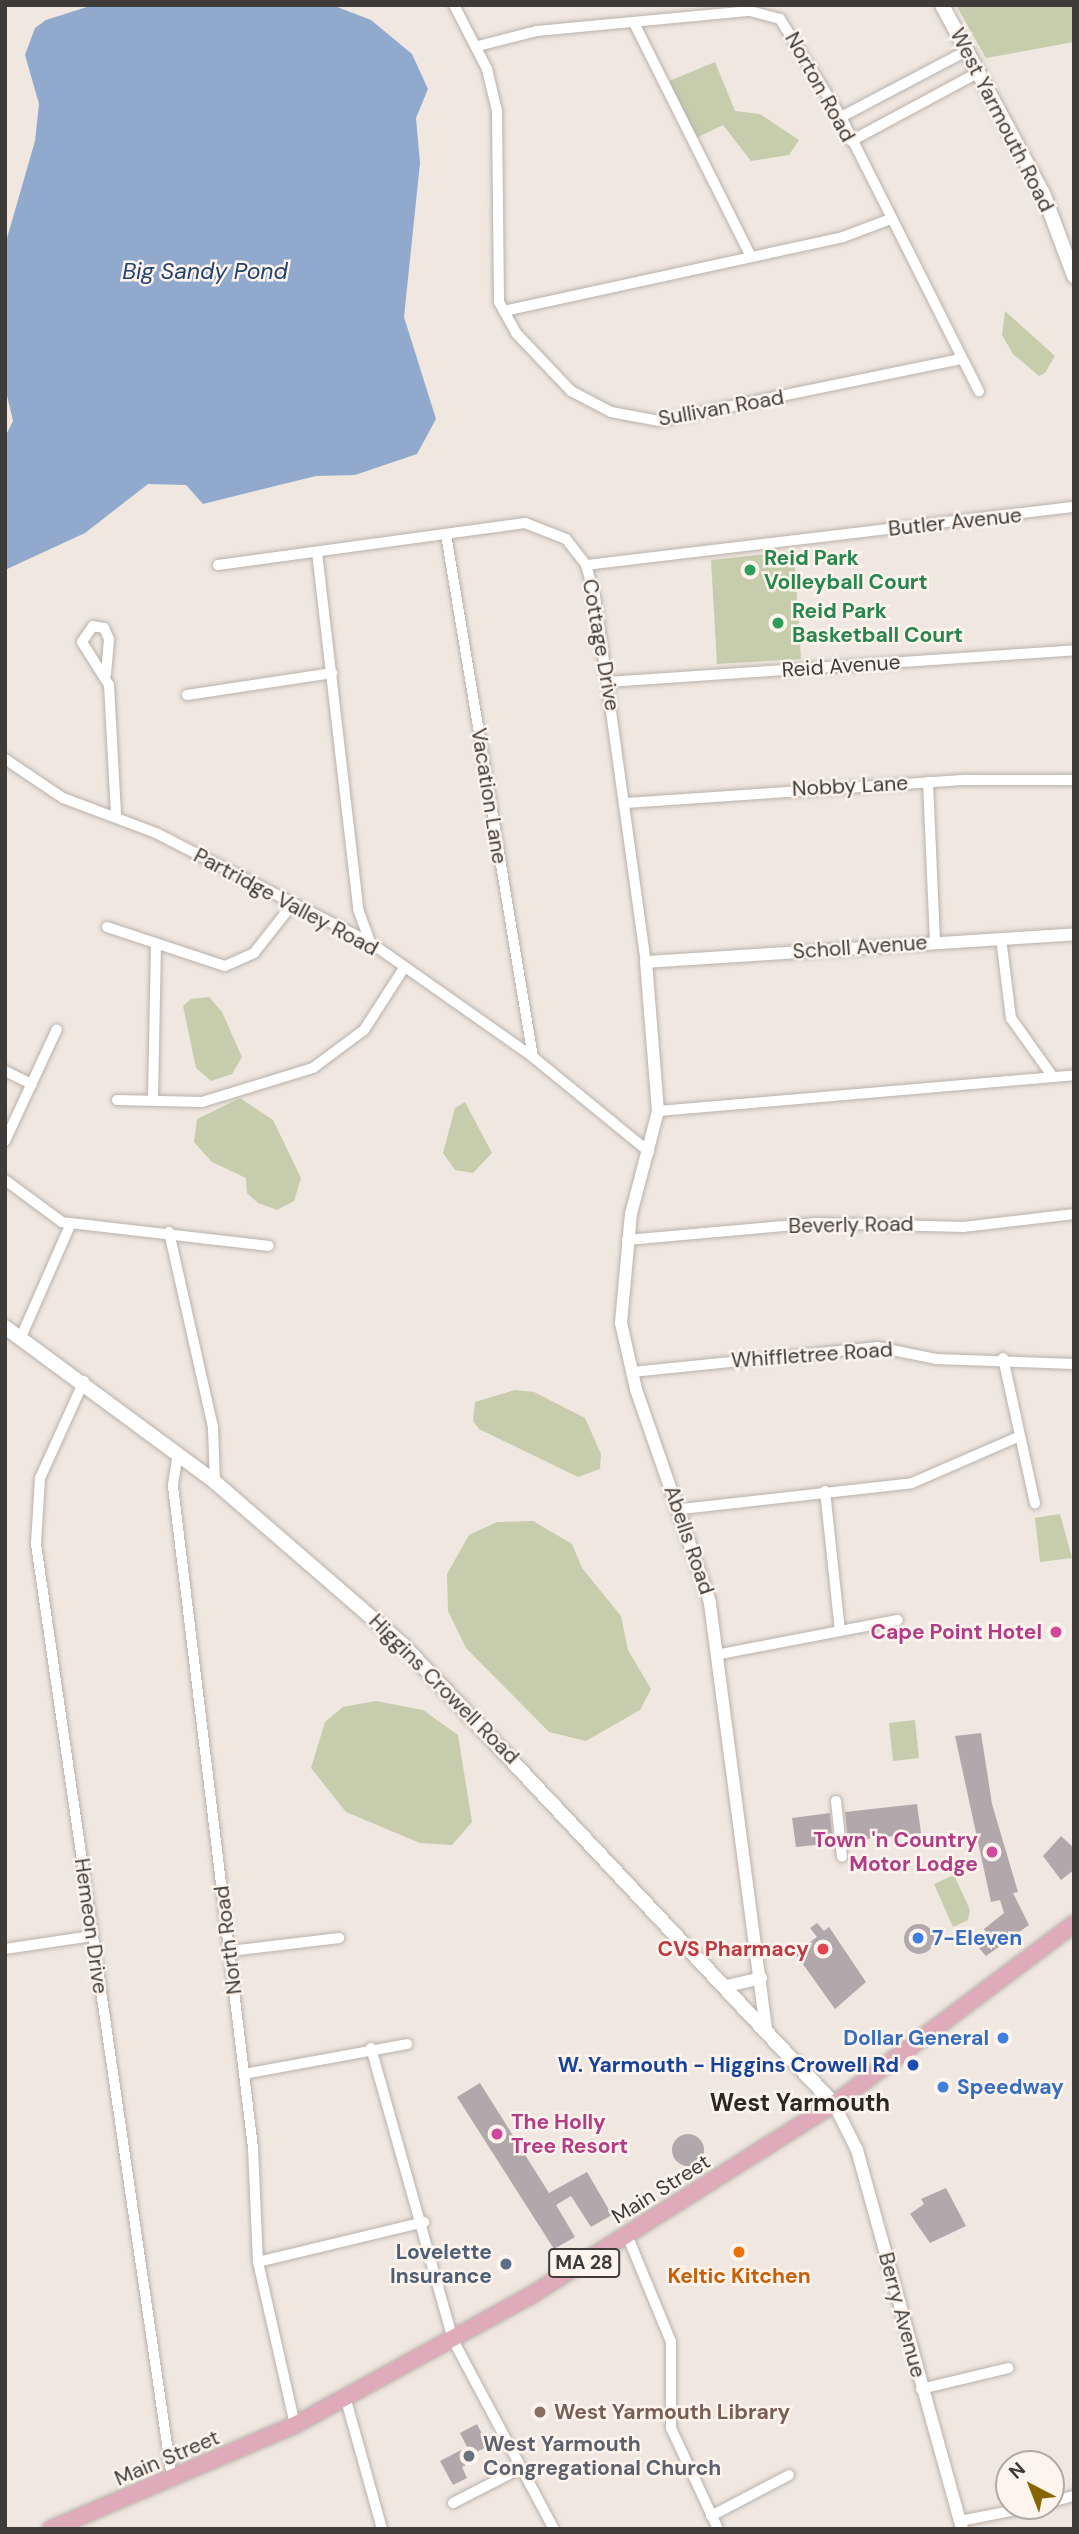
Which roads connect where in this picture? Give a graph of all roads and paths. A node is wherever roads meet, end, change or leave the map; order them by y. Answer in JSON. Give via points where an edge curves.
{"nodes":[{"id":1,"x":454,"y":5,"type":"edge"},
{"id":2,"x":942,"y":5,"type":"edge"},
{"id":3,"x":635,"y":25,"type":"junction"},
{"id":4,"x":478,"y":46,"type":"junction"},
{"id":5,"x":968,"y":50,"type":"junction"},
{"id":6,"x":979,"y":72,"type":"junction"},
{"id":7,"x":841,"y":117,"type":"junction"},
{"id":8,"x":851,"y":141,"type":"junction"},
{"id":9,"x":888,"y":220,"type":"junction"},
{"id":10,"x":751,"y":255,"type":"junction"},
{"id":11,"x":1074,"y":276,"type":"edge"},
{"id":12,"x":504,"y":311,"type":"junction"},
{"id":13,"x":960,"y":359,"type":"junction"},
{"id":14,"x":979,"y":391,"type":"dead end"},
{"id":15,"x":1074,"y":508,"type":"edge"},
{"id":16,"x":446,"y":534,"type":"junction"},
{"id":17,"x":317,"y":552,"type":"junction"},
{"id":18,"x":218,"y":565,"type":"dead end"},
{"id":19,"x":586,"y":565,"type":"junction"},
{"id":20,"x":1074,"y":650,"type":"edge"},
{"id":21,"x":332,"y":673,"type":"junction"},
{"id":22,"x":106,"y":674,"type":"dead end"},
{"id":23,"x":609,"y":682,"type":"junction"},
{"id":24,"x":187,"y":695,"type":"dead end"},
{"id":25,"x":5,"y":759,"type":"edge"},
{"id":26,"x":1074,"y":780,"type":"edge"},
{"id":27,"x":928,"y":782,"type":"junction"},
{"id":28,"x":626,"y":803,"type":"junction"},
{"id":29,"x":116,"y":816,"type":"junction"},
{"id":30,"x":291,"y":906,"type":"junction"},
{"id":31,"x":107,"y":927,"type":"dead end"},
{"id":32,"x":1074,"y":934,"type":"edge"},
{"id":33,"x":1001,"y":938,"type":"junction"},
{"id":34,"x":935,"y":942,"type":"junction"},
{"id":35,"x":371,"y":943,"type":"junction"},
{"id":36,"x":156,"y":948,"type":"junction"},
{"id":37,"x":646,"y":962,"type":"junction"},
{"id":38,"x":404,"y":968,"type":"junction"},
{"id":39,"x":57,"y":1029,"type":"dead end"},
{"id":40,"x":533,"y":1058,"type":"junction"},
{"id":41,"x":5,"y":1071,"type":"edge"},
{"id":42,"x":1074,"y":1074,"type":"edge"},
{"id":43,"x":1053,"y":1077,"type":"junction"},
{"id":44,"x":32,"y":1084,"type":"junction"},
{"id":45,"x":117,"y":1100,"type":"dead end"},
{"id":46,"x":153,"y":1100,"type":"junction"},
{"id":47,"x":658,"y":1111,"type":"junction"},
{"id":48,"x":5,"y":1141,"type":"edge"},
{"id":49,"x":649,"y":1152,"type":"junction"},
{"id":50,"x":5,"y":1180,"type":"edge"},
{"id":51,"x":1074,"y":1214,"type":"edge"},
{"id":52,"x":71,"y":1223,"type":"junction"},
{"id":53,"x":169,"y":1232,"type":"junction"},
{"id":54,"x":627,"y":1240,"type":"junction"},
{"id":55,"x":269,"y":1245,"type":"dead end"},
{"id":56,"x":5,"y":1327,"type":"edge"},
{"id":57,"x":22,"y":1337,"type":"junction"},
{"id":58,"x":1003,"y":1358,"type":"junction"},
{"id":59,"x":1074,"y":1364,"type":"edge"},
{"id":60,"x":632,"y":1372,"type":"junction"},
{"id":61,"x":84,"y":1381,"type":"junction"},
{"id":62,"x":1018,"y":1437,"type":"junction"},
{"id":63,"x":178,"y":1453,"type":"junction"},
{"id":64,"x":215,"y":1482,"type":"junction"},
{"id":65,"x":825,"y":1491,"type":"junction"},
{"id":66,"x":1035,"y":1504,"type":"dead end"},
{"id":67,"x":682,"y":1509,"type":"junction"},
{"id":68,"x":898,"y":1620,"type":"dead end"},
{"id":69,"x":839,"y":1632,"type":"junction"},
{"id":70,"x":721,"y":1654,"type":"junction"},
{"id":71,"x":836,"y":1801,"type":"dead end"},
{"id":72,"x":842,"y":1857,"type":"dead end"},
{"id":73,"x":1074,"y":1924,"type":"edge"},
{"id":74,"x":92,"y":1936,"type":"junction"},
{"id":75,"x":339,"y":1938,"type":"dead end"},
{"id":76,"x":5,"y":1949,"type":"edge"},
{"id":77,"x":230,"y":1951,"type":"junction"},
{"id":78,"x":761,"y":1978,"type":"junction"},
{"id":79,"x":727,"y":1986,"type":"junction"},
{"id":80,"x":766,"y":2029,"type":"junction"},
{"id":81,"x":407,"y":2044,"type":"dead end"},
{"id":82,"x":371,"y":2048,"type":"junction"},
{"id":83,"x":244,"y":2074,"type":"junction"},
{"id":84,"x":834,"y":2104,"type":"junction"},
{"id":85,"x":424,"y":2222,"type":"junction"},
{"id":86,"x":627,"y":2235,"type":"junction"},
{"id":87,"x":258,"y":2262,"type":"junction"},
{"id":88,"x":453,"y":2340,"type":"junction"},
{"id":89,"x":1009,"y":2368,"type":"dead end"},
{"id":90,"x":921,"y":2389,"type":"junction"},
{"id":91,"x":346,"y":2400,"type":"junction"},
{"id":92,"x":295,"y":2425,"type":"junction"},
{"id":93,"x":521,"y":2468,"type":"junction"},
{"id":94,"x":789,"y":2475,"type":"dead end"},
{"id":95,"x":172,"y":2479,"type":"junction"},
{"id":96,"x":453,"y":2503,"type":"dead end"},
{"id":97,"x":711,"y":2516,"type":"junction"},
{"id":98,"x":995,"y":2516,"type":"edge"},
{"id":99,"x":961,"y":2525,"type":"edge"},
{"id":100,"x":51,"y":2529,"type":"edge"},
{"id":101,"x":382,"y":2529,"type":"edge"},
{"id":102,"x":554,"y":2529,"type":"edge"},
{"id":103,"x":718,"y":2529,"type":"edge"}],
"edges":[{"from":1,"to":4,"type":"street","name":"Sullivan Road"},
{"from":2,"to":5,"type":"main road","name":"West Yarmouth Road"},
{"from":3,"to":4,"type":"street","name":"Norton Road","via":[[516,33]]},
{"from":3,"to":7,"type":"street","name":"Norton Road","via":[[750,11],[775,16],[795,34]]},
{"from":3,"to":10,"type":"street"},
{"from":4,"to":12,"type":"street","name":"Sullivan Road","via":[[497,111],[496,281]]},
{"from":5,"to":6,"type":"main road","name":"West Yarmouth Road"},
{"from":5,"to":7,"type":"street"},
{"from":6,"to":8,"type":"street"},
{"from":6,"to":11,"type":"main road","name":"West Yarmouth Road","via":[[1043,193]]},
{"from":7,"to":8,"type":"street","name":"Norton Road"},
{"from":8,"to":9,"type":"street","name":"Norton Road"},
{"from":9,"to":10,"type":"street","via":[[843,237]]},
{"from":9,"to":13,"type":"street","name":"Norton Road"},
{"from":10,"to":12,"type":"street"},
{"from":12,"to":13,"type":"street","name":"Sullivan Road","via":[[516,333],[570,391],[611,412],[659,421]]},
{"from":13,"to":14,"type":"street","name":"Norton Road"},
{"from":15,"to":19,"type":"street","name":"Butler Avenue"},
{"from":16,"to":17,"type":"street","name":"Cottage Drive"},
{"from":16,"to":19,"type":"street","name":"Cottage Drive","via":[[534,524],[566,539]]},
{"from":16,"to":40,"type":"street","name":"Vacation Lane"},
{"from":17,"to":18,"type":"street","name":"Cottage Drive"},
{"from":17,"to":21,"type":"street"},
{"from":19,"to":23,"type":"street","name":"Cottage Drive"},
{"from":20,"to":23,"type":"street","name":"Reid Avenue"},
{"from":21,"to":24,"type":"street"},
{"from":21,"to":35,"type":"street","via":[[358,909]]},
{"from":22,"to":29,"type":"street"},
{"from":23,"to":28,"type":"street","name":"Cottage Drive"},
{"from":25,"to":29,"type":"street","name":"Partridge Valley Road","via":[[64,798]]},
{"from":26,"to":27,"type":"street","name":"Nobby Lane"},
{"from":27,"to":28,"type":"street","name":"Nobby Lane"},
{"from":27,"to":34,"type":"street"},
{"from":28,"to":37,"type":"street","name":"Cottage Drive"},
{"from":29,"to":30,"type":"street","name":"Partridge Valley Road"},
{"from":30,"to":35,"type":"street","name":"Partridge Valley Road"},
{"from":30,"to":36,"type":"street","via":[[242,963],[210,964]]},
{"from":31,"to":36,"type":"street"},
{"from":32,"to":33,"type":"street","name":"Scholl Avenue"},
{"from":33,"to":34,"type":"street","name":"Scholl Avenue"},
{"from":33,"to":43,"type":"street","via":[[1011,1018]]},
{"from":34,"to":37,"type":"street","name":"Scholl Avenue"},
{"from":35,"to":38,"type":"street","name":"Partridge Valley Road"},
{"from":36,"to":46,"type":"street"},
{"from":37,"to":47,"type":"street","name":"Cottage Drive"},
{"from":38,"to":40,"type":"street","name":"Partridge Valley Road"},
{"from":38,"to":46,"type":"street","via":[[364,1030],[334,1058],[231,1096],[177,1104]]},
{"from":39,"to":44,"type":"street"},
{"from":40,"to":49,"type":"street","name":"Partridge Valley Road"},
{"from":41,"to":44,"type":"street"},
{"from":42,"to":43,"type":"street"},
{"from":43,"to":47,"type":"street"},
{"from":44,"to":48,"type":"street"},
{"from":45,"to":46,"type":"street"},
{"from":47,"to":49,"type":"street","name":"Abells Road"},
{"from":49,"to":54,"type":"street","name":"Abells Road","via":[[637,1178]]},
{"from":50,"to":52,"type":"street"},
{"from":51,"to":54,"type":"street","name":"Beverly Road","via":[[973,1226],[817,1223]]},
{"from":52,"to":53,"type":"street"},
{"from":52,"to":57,"type":"street"},
{"from":53,"to":55,"type":"street"},
{"from":53,"to":64,"type":"street","via":[[214,1428]]},
{"from":54,"to":60,"type":"street","name":"Abells Road","via":[[621,1323]]},
{"from":56,"to":57,"type":"main road","name":"Higgins Crowell Road"},
{"from":57,"to":61,"type":"main road","name":"Higgins Crowell Road"},
{"from":58,"to":59,"type":"street","name":"Whiffletree Road"},
{"from":58,"to":60,"type":"street","name":"Whiffletree Road","via":[[936,1359],[877,1347]]},
{"from":58,"to":62,"type":"street"},
{"from":60,"to":67,"type":"street","name":"Abells Road"},
{"from":61,"to":63,"type":"main road","name":"Higgins Crowell Road"},
{"from":61,"to":74,"type":"street","name":"Hemeon Drive","via":[[48,1453],[34,1519]]},
{"from":62,"to":65,"type":"street","via":[[912,1483]]},
{"from":62,"to":66,"type":"street"},
{"from":63,"to":64,"type":"main road","name":"Higgins Crowell Road"},
{"from":63,"to":77,"type":"street","name":"North Road","via":[[173,1486]]},
{"from":64,"to":79,"type":"main road","name":"Higgins Crowell Road","via":[[444,1684]]},
{"from":65,"to":67,"type":"street"},
{"from":65,"to":69,"type":"street"},
{"from":67,"to":70,"type":"street","name":"Abells Road"},
{"from":68,"to":69,"type":"street"},
{"from":69,"to":70,"type":"street"},
{"from":70,"to":78,"type":"street","name":"Abells Road"},
{"from":71,"to":72,"type":"street"},
{"from":73,"to":84,"type":"main road","name":"Main Street","number":"MA 28"},
{"from":74,"to":76,"type":"street"},
{"from":74,"to":95,"type":"street","name":"Hemeon Drive"},
{"from":75,"to":77,"type":"street"},
{"from":77,"to":83,"type":"street","name":"North Road"},
{"from":78,"to":79,"type":"street"},
{"from":78,"to":80,"type":"street","name":"Abells Road"},
{"from":79,"to":80,"type":"main road","name":"Higgins Crowell Road"},
{"from":80,"to":84,"type":"main road","name":"Higgins Crowell Road"},
{"from":81,"to":82,"type":"street"},
{"from":82,"to":83,"type":"street"},
{"from":82,"to":85,"type":"street"},
{"from":83,"to":87,"type":"street","name":"North Road"},
{"from":84,"to":86,"type":"main road","name":"Main Street","number":"MA 28"},
{"from":84,"to":90,"type":"street","name":"Berry Avenue","via":[[857,2150]]},
{"from":85,"to":87,"type":"street"},
{"from":85,"to":88,"type":"street"},
{"from":86,"to":88,"type":"main road","name":"Main Street","number":"MA 28"},
{"from":86,"to":97,"type":"street","via":[[671,2342],[671,2428]]},
{"from":87,"to":92,"type":"street","name":"North Road"},
{"from":88,"to":91,"type":"main road","name":"Main Street","number":"MA 28"},
{"from":88,"to":93,"type":"street"},
{"from":89,"to":90,"type":"street"},
{"from":90,"to":99,"type":"street","name":"Berry Avenue"},
{"from":91,"to":92,"type":"main road","name":"Main Street","number":"MA 28"},
{"from":91,"to":101,"type":"street"},
{"from":92,"to":95,"type":"main road","name":"Main Street","number":"MA 28"},
{"from":93,"to":96,"type":"street"},
{"from":93,"to":102,"type":"street"},
{"from":94,"to":97,"type":"street"},
{"from":95,"to":100,"type":"main road","name":"Main Street","number":"MA 28"},
{"from":97,"to":103,"type":"street"},
{"from":98,"to":99,"type":"street"}]}
